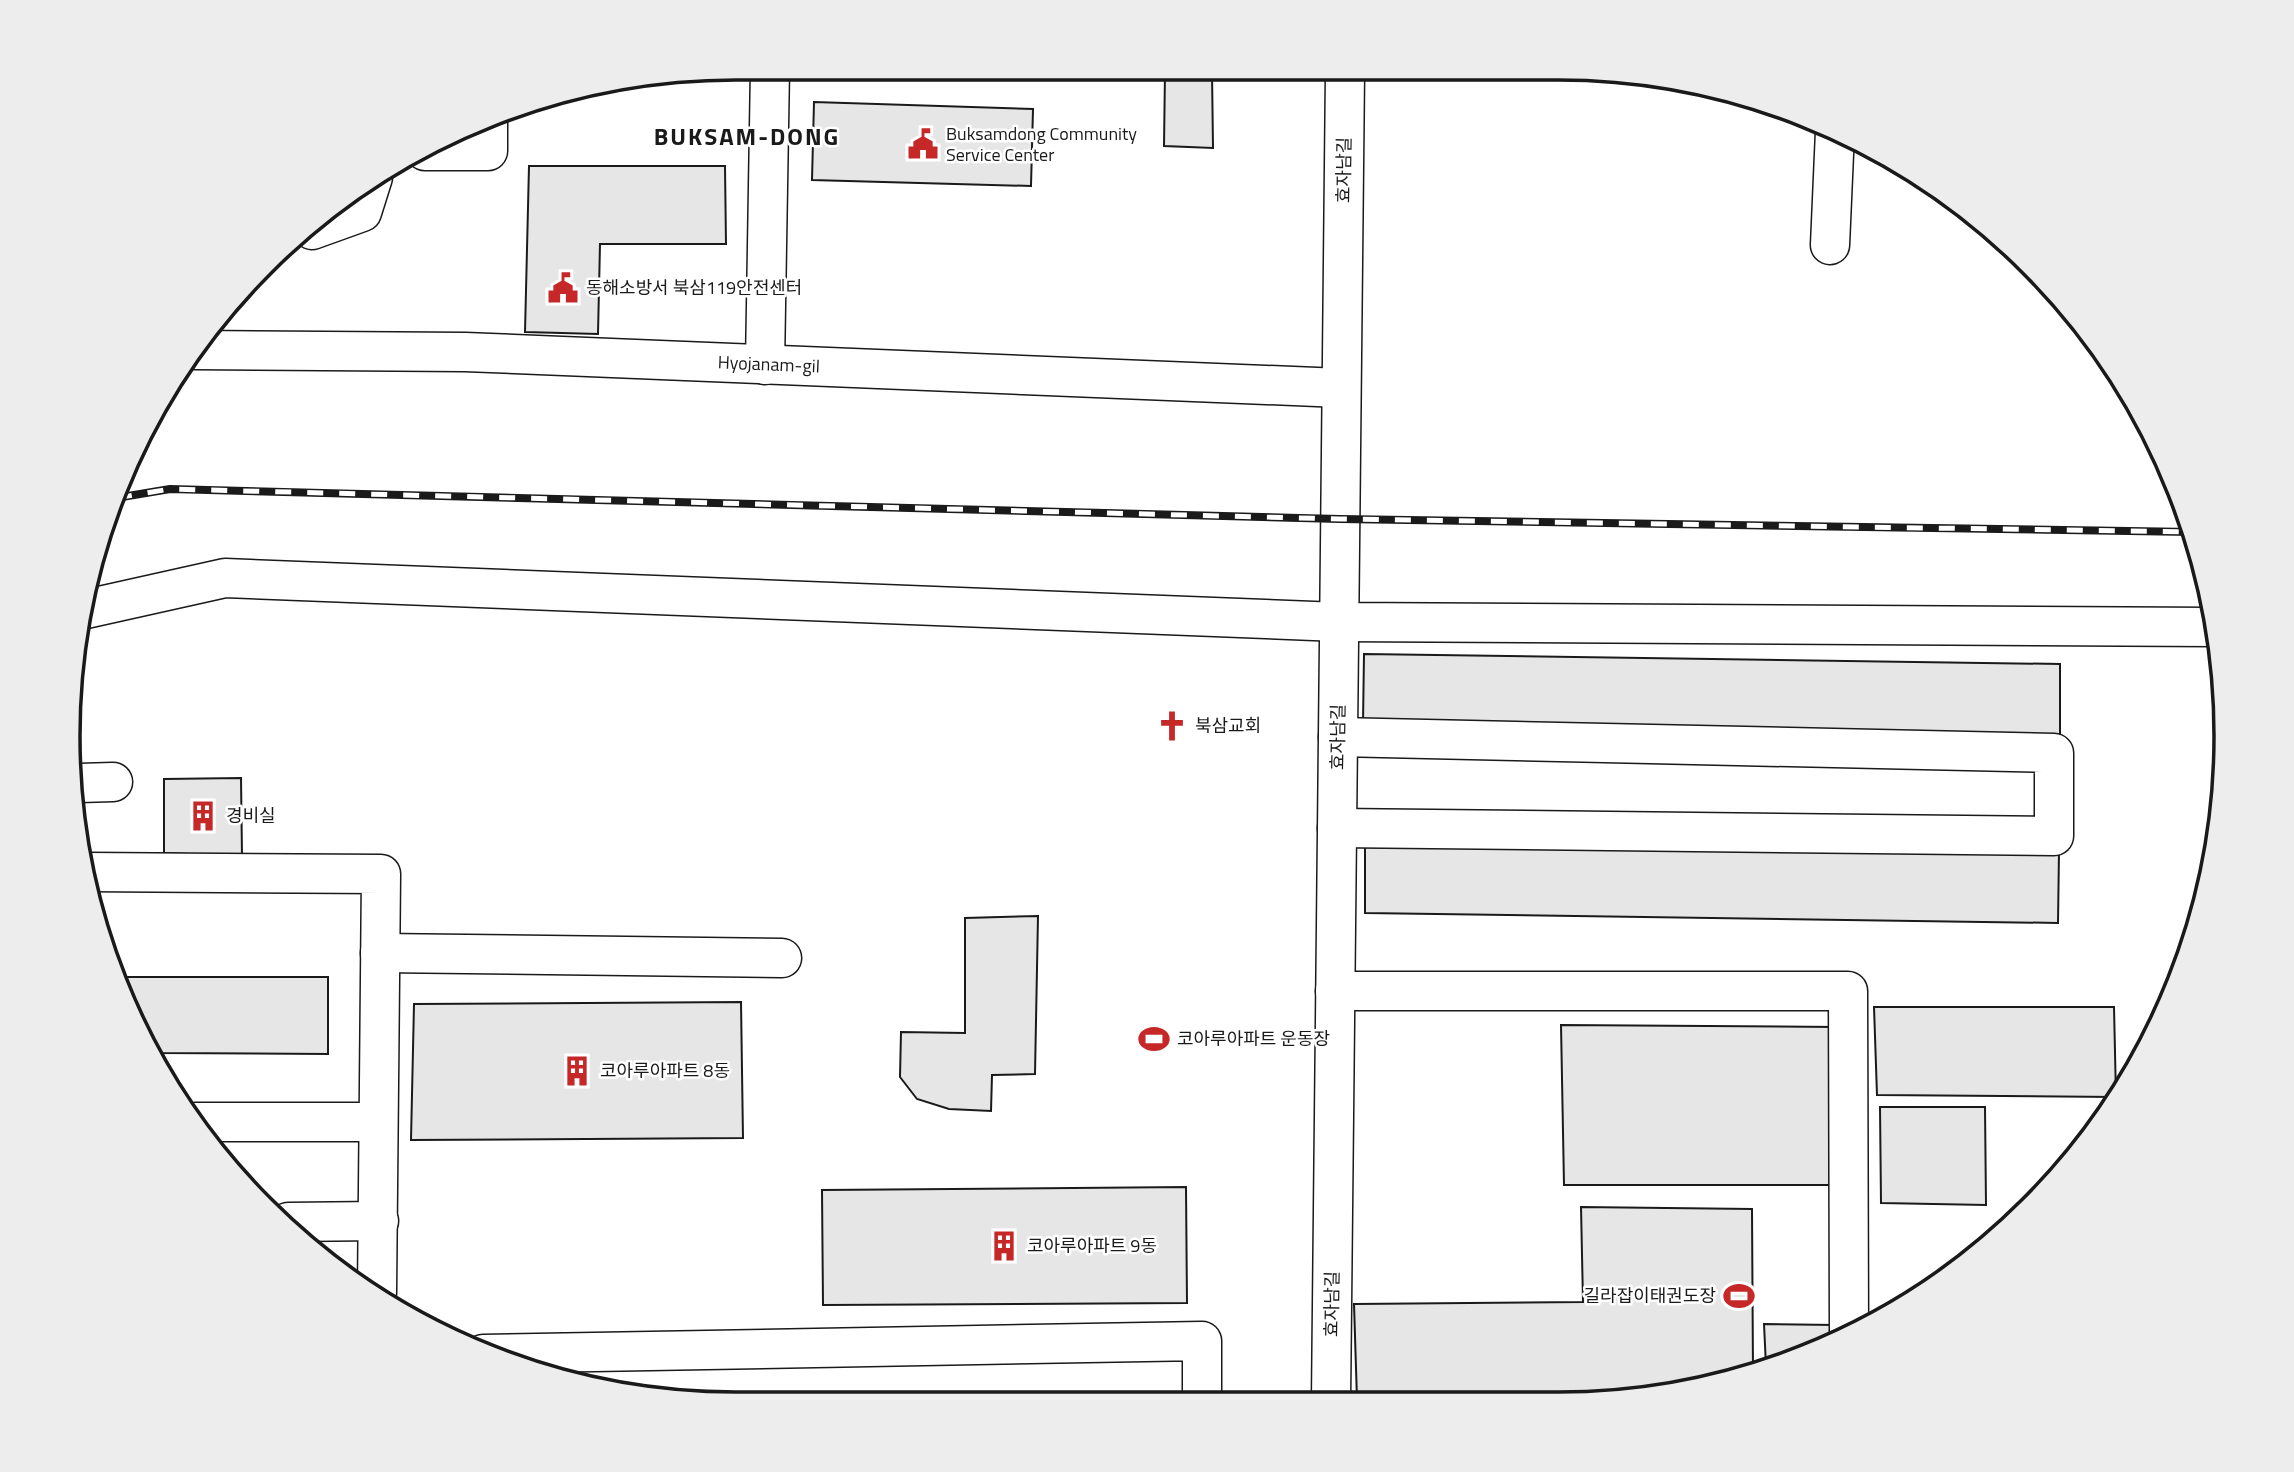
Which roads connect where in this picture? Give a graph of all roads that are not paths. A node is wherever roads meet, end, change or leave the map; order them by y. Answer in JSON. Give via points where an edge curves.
{"nodes":[{"id":1,"x":770,"y":81,"type":"edge"},
{"id":2,"x":1345,"y":81,"type":"edge"},
{"id":3,"x":488,"y":129,"type":"edge"},
{"id":4,"x":1835,"y":142,"type":"edge"},
{"id":5,"x":440,"y":151,"type":"edge"},
{"id":6,"x":368,"y":194,"type":"edge"},
{"id":7,"x":326,"y":225,"type":"edge"},
{"id":8,"x":1830,"y":245,"type":"dead end"},
{"id":9,"x":207,"y":350,"type":"edge"},
{"id":10,"x":765,"y":365,"type":"junction"},
{"id":11,"x":1341,"y":388,"type":"junction"},
{"id":12,"x":93,"y":607,"type":"edge"},
{"id":13,"x":1339,"y":622,"type":"junction"},
{"id":14,"x":2204,"y":627,"type":"edge"},
{"id":15,"x":1338,"y":737,"type":"junction"},
{"id":16,"x":1337,"y":828,"type":"junction"},
{"id":17,"x":95,"y":872,"type":"edge"},
{"id":18,"x":380,"y":953,"type":"junction"},
{"id":19,"x":782,"y":958,"type":"dead end"},
{"id":20,"x":1335,"y":991,"type":"junction"},
{"id":21,"x":207,"y":1122,"type":"edge"},
{"id":22,"x":377,"y":1122,"type":"junction"},
{"id":23,"x":379,"y":1221,"type":"junction"},
{"id":24,"x":296,"y":1222,"type":"edge"},
{"id":25,"x":377,"y":1284,"type":"edge"},
{"id":26,"x":1849,"y":1323,"type":"edge"},
{"id":27,"x":515,"y":1353,"type":"edge"},
{"id":28,"x":1202,"y":1392,"type":"edge"},
{"id":29,"x":1331,"y":1392,"type":"edge"}],
"edges":[{"from":1,"to":10,"type":"street"},
{"from":2,"to":11,"type":"street","name":"효자남길"},
{"from":3,"to":5,"type":"street","via":[[488,151]]},
{"from":4,"to":8,"type":"street"},
{"from":6,"to":7,"type":"street","via":[[362,212]]},
{"from":9,"to":10,"type":"street","name":"Hyojanam-gil","via":[[465,352]]},
{"from":10,"to":11,"type":"street","name":"Hyojanam-gil"},
{"from":11,"to":13,"type":"street","name":"효자남길"},
{"from":12,"to":13,"type":"street","via":[[225,578]]},
{"from":13,"to":14,"type":"street"},
{"from":13,"to":15,"type":"street","name":"효자남길"},
{"from":15,"to":16,"type":"street","name":"효자남길"},
{"from":15,"to":16,"type":"street","via":[[2054,753],[2054,836]]},
{"from":16,"to":20,"type":"street","name":"효자남길"},
{"from":17,"to":18,"type":"street","via":[[381,874]]},
{"from":18,"to":19,"type":"street"},
{"from":18,"to":22,"type":"street"},
{"from":20,"to":26,"type":"street","via":[[1848,991]]},
{"from":20,"to":29,"type":"street","name":"효자남길"},
{"from":21,"to":22,"type":"street"},
{"from":22,"to":23,"type":"street"},
{"from":23,"to":24,"type":"street"},
{"from":23,"to":25,"type":"street"},
{"from":27,"to":28,"type":"street","via":[[1202,1341]]}]}
